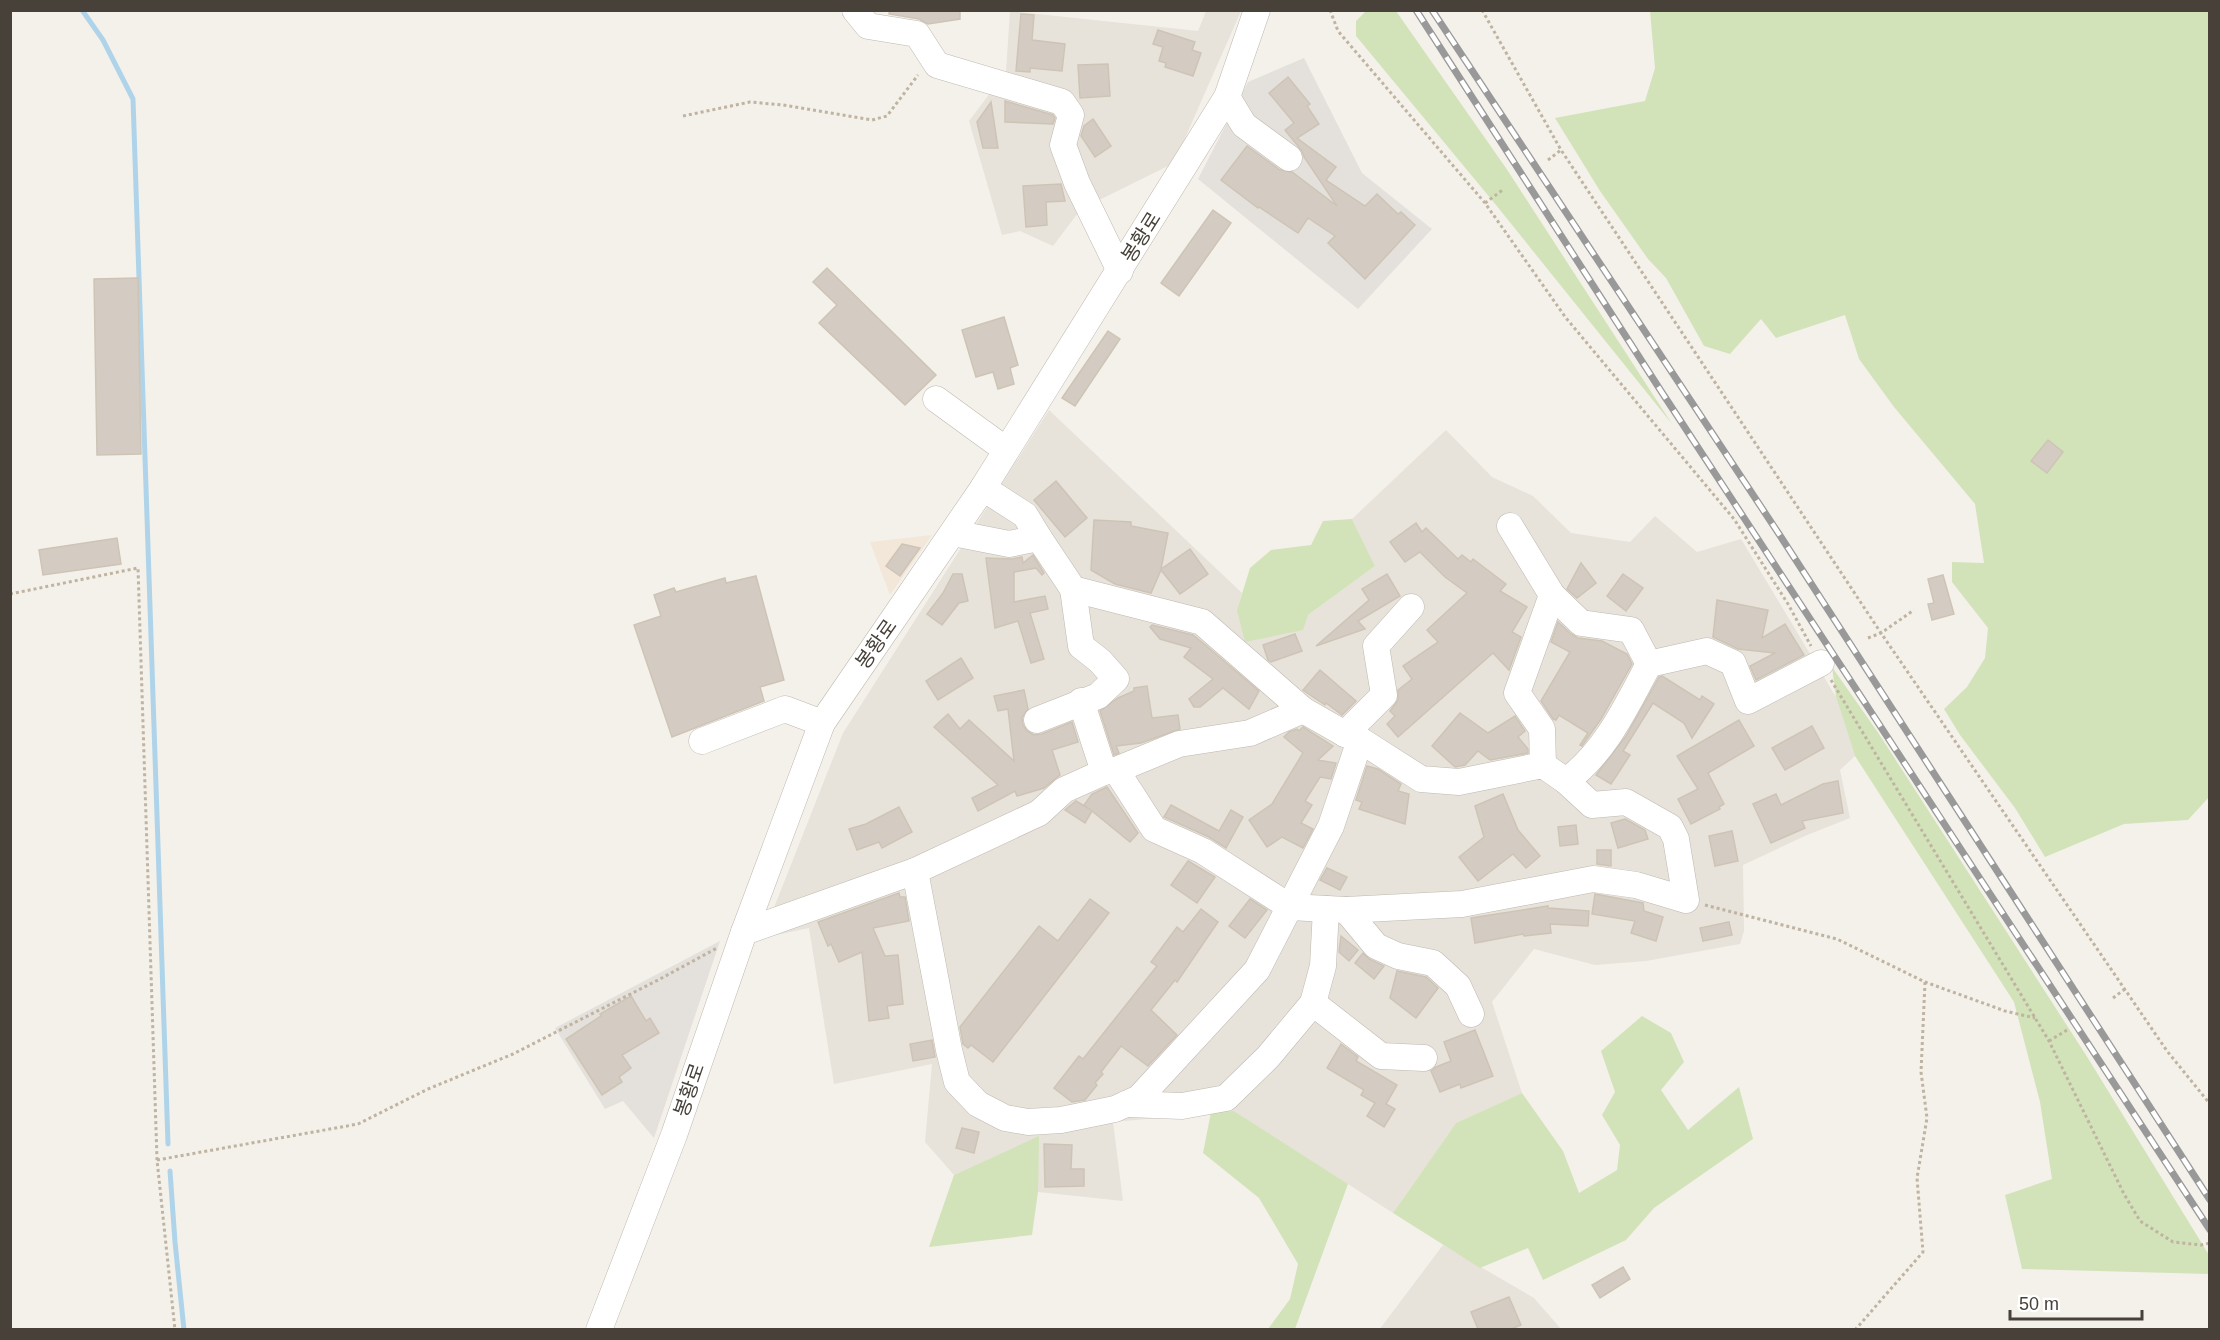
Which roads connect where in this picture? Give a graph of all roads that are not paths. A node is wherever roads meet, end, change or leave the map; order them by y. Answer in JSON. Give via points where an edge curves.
{"nodes":[{"id":1,"x":855,"y":10,"type":"edge"},
{"id":2,"x":1257,"y":10,"type":"edge"},
{"id":3,"x":1227,"y":97,"type":"junction"},
{"id":4,"x":1289,"y":158,"type":"dead end"},
{"id":5,"x":1120,"y":271,"type":"junction"},
{"id":6,"x":936,"y":399,"type":"dead end"},
{"id":7,"x":1006,"y":450,"type":"junction"},
{"id":8,"x":983,"y":488,"type":"junction"},
{"id":9,"x":1510,"y":526,"type":"dead end"},
{"id":10,"x":953,"y":533,"type":"junction"},
{"id":11,"x":1039,"y":538,"type":"junction"},
{"id":12,"x":1073,"y":589,"type":"junction"},
{"id":13,"x":1552,"y":595,"type":"junction"},
{"id":14,"x":1411,"y":607,"type":"dead end"},
{"id":15,"x":1821,"y":663,"type":"road end"},
{"id":16,"x":1649,"y":664,"type":"junction"},
{"id":17,"x":1080,"y":701,"type":"junction"},
{"id":18,"x":1303,"y":710,"type":"junction"},
{"id":19,"x":1037,"y":720,"type":"dead end"},
{"id":20,"x":822,"y":723,"type":"junction"},
{"id":21,"x":1352,"y":737,"type":"junction"},
{"id":22,"x":702,"y":741,"type":"dead end"},
{"id":23,"x":1543,"y":765,"type":"junction"},
{"id":24,"x":1110,"y":771,"type":"junction"},
{"id":25,"x":1566,"y":781,"type":"junction"},
{"id":26,"x":915,"y":871,"type":"junction"},
{"id":27,"x":1290,"y":907,"type":"junction"},
{"id":28,"x":1336,"y":910,"type":"junction"},
{"id":29,"x":744,"y":932,"type":"junction"},
{"id":30,"x":1314,"y":1003,"type":"junction"},
{"id":31,"x":1472,"y":1014,"type":"dead end"},
{"id":32,"x":1424,"y":1058,"type":"dead end"},
{"id":33,"x":1126,"y":1104,"type":"junction"},
{"id":34,"x":599,"y":1329,"type":"edge"}],
"edges":[{"from":1,"to":5,"type":"street","via":[[868,26],[918,34],[937,65],[1062,102],[1071,115],[1063,145]]},
{"from":2,"to":3,"type":"street","name":"봉황로"},
{"from":3,"to":4,"type":"street","via":[[1244,125]]},
{"from":3,"to":5,"type":"street","name":"봉황로"},
{"from":5,"to":7,"type":"street","name":"봉황로"},
{"from":6,"to":7,"type":"street"},
{"from":7,"to":8,"type":"street","name":"봉황로"},
{"from":8,"to":10,"type":"street","name":"봉황로"},
{"from":8,"to":11,"type":"street","via":[[1025,515]]},
{"from":9,"to":13,"type":"street"},
{"from":10,"to":11,"type":"street","via":[[1009,544]]},
{"from":10,"to":20,"type":"street","name":"봉황로"},
{"from":11,"to":12,"type":"street"},
{"from":12,"to":17,"type":"street","via":[[1081,646],[1116,679],[1098,696]]},
{"from":12,"to":18,"type":"street","via":[[1202,622]]},
{"from":13,"to":16,"type":"street","via":[[1581,623],[1631,630]]},
{"from":13,"to":23,"type":"street","via":[[1516,693],[1542,729]]},
{"from":14,"to":21,"type":"street","via":[[1376,646],[1384,695]]},
{"from":15,"to":16,"type":"street","via":[[1748,701],[1733,663],[1707,651]]},
{"from":16,"to":25,"type":"street","via":[[1616,725],[1580,771]]},
{"from":17,"to":19,"type":"street"},
{"from":17,"to":24,"type":"street"},
{"from":18,"to":21,"type":"street"},
{"from":18,"to":24,"type":"street","via":[[1250,733],[1179,744]]},
{"from":20,"to":22,"type":"street","via":[[785,709]]},
{"from":20,"to":29,"type":"street","name":"봉황로"},
{"from":21,"to":23,"type":"street","via":[[1421,779],[1459,782]]},
{"from":21,"to":27,"type":"street","via":[[1331,826]]},
{"from":23,"to":25,"type":"street"},
{"from":24,"to":26,"type":"street","via":[[1064,790],[1040,813]]},
{"from":24,"to":27,"type":"street","via":[[1154,829],[1203,851]]},
{"from":25,"to":28,"type":"street","via":[[1592,805],[1626,802],[1670,827],[1676,839],[1686,900],[1636,885],[1593,879],[1462,904]]},
{"from":26,"to":29,"type":"street"},
{"from":26,"to":33,"type":"street","via":[[957,1082],[978,1104],[1005,1118],[1028,1122],[1060,1120]]},
{"from":27,"to":28,"type":"street"},
{"from":27,"to":33,"type":"street","via":[[1257,970],[1139,1098]]},
{"from":28,"to":30,"type":"street"},
{"from":28,"to":31,"type":"street","via":[[1376,946],[1398,956],[1433,963],[1458,986]]},
{"from":29,"to":34,"type":"street","name":"봉황로","via":[[674,1135]]},
{"from":30,"to":32,"type":"street","via":[[1381,1056]]},
{"from":30,"to":33,"type":"street","via":[[1226,1098],[1182,1106]]}]}
